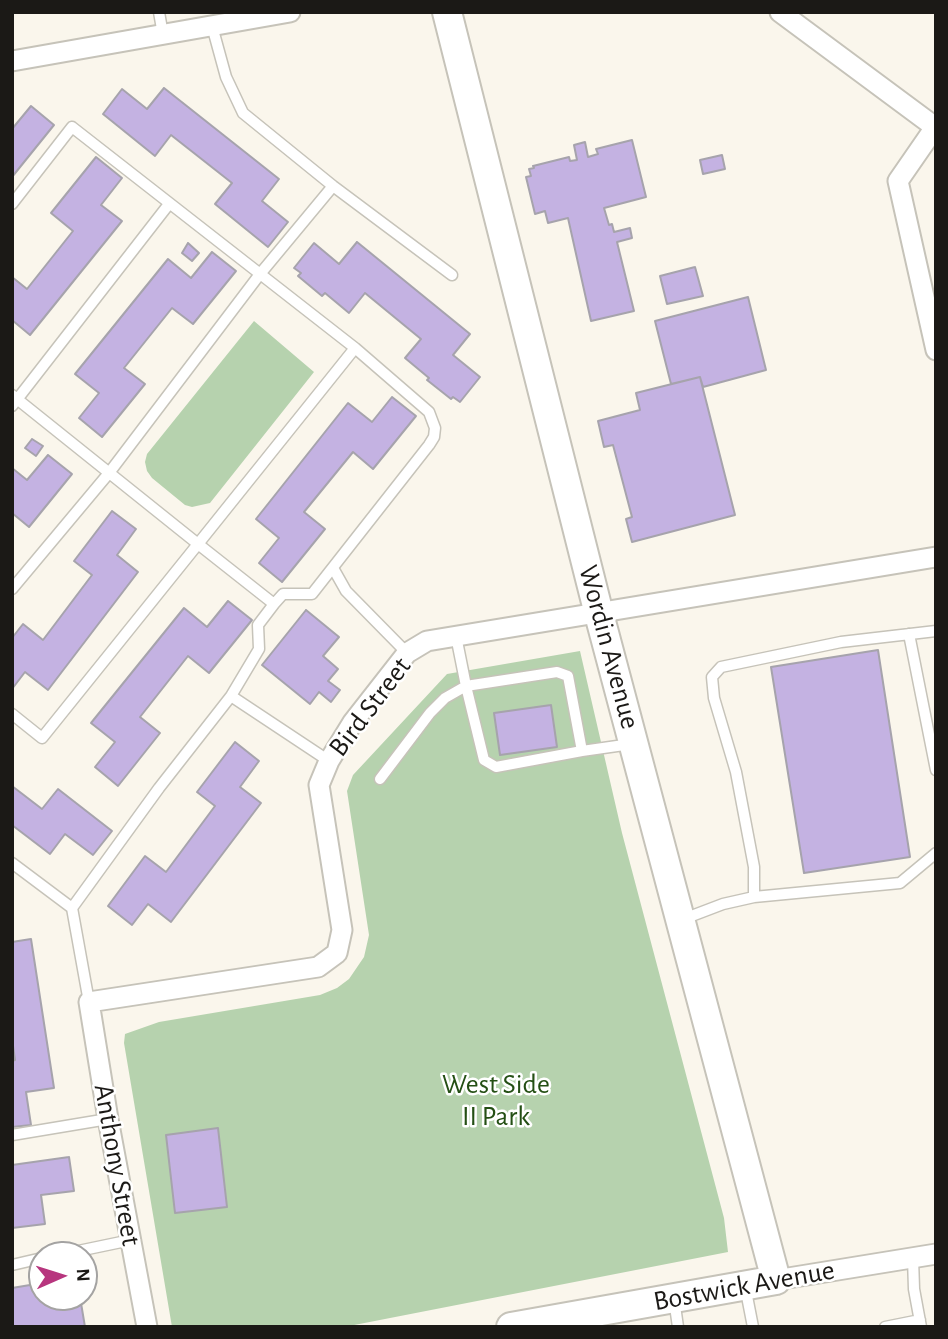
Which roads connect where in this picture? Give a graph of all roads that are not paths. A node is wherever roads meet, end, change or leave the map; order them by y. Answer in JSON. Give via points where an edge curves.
{"nodes":[{"id":1,"x":159,"y":12,"type":"edge"},
{"id":2,"x":290,"y":12,"type":"edge"},
{"id":3,"x":447,"y":12,"type":"edge"},
{"id":4,"x":780,"y":12,"type":"edge"},
{"id":5,"x":212,"y":26,"type":"junction"},
{"id":6,"x":163,"y":34,"type":"junction"},
{"id":7,"x":12,"y":61,"type":"edge"},
{"id":8,"x":935,"y":126,"type":"edge"},
{"id":9,"x":334,"y":186,"type":"junction"},
{"id":10,"x":12,"y":204,"type":"edge"},
{"id":11,"x":169,"y":204,"type":"junction"},
{"id":12,"x":260,"y":274,"type":"junction"},
{"id":13,"x":453,"y":275,"type":"dead end"},
{"id":14,"x":355,"y":348,"type":"junction"},
{"id":15,"x":936,"y":350,"type":"edge"},
{"id":16,"x":14,"y":400,"type":"edge"},
{"id":17,"x":109,"y":473,"type":"junction"},
{"id":18,"x":198,"y":544,"type":"junction"},
{"id":19,"x":936,"y":557,"type":"edge"},
{"id":20,"x":333,"y":568,"type":"junction"},
{"id":21,"x":12,"y":589,"type":"edge"},
{"id":22,"x":274,"y":604,"type":"junction"},
{"id":23,"x":599,"y":614,"type":"junction"},
{"id":24,"x":936,"y":631,"type":"edge"},
{"id":25,"x":909,"y":634,"type":"junction"},
{"id":26,"x":456,"y":636,"type":"junction"},
{"id":27,"x":407,"y":653,"type":"junction"},
{"id":28,"x":466,"y":685,"type":"junction"},
{"id":29,"x":231,"y":696,"type":"junction"},
{"id":30,"x":12,"y":714,"type":"edge"},
{"id":31,"x":634,"y":743,"type":"junction"},
{"id":32,"x":582,"y":751,"type":"junction"},
{"id":33,"x":329,"y":761,"type":"junction"},
{"id":34,"x":936,"y":770,"type":"edge"},
{"id":35,"x":380,"y":779,"type":"dead end"},
{"id":36,"x":936,"y":853,"type":"edge"},
{"id":37,"x":12,"y":863,"type":"edge"},
{"id":38,"x":754,"y":897,"type":"junction"},
{"id":39,"x":72,"y":908,"type":"junction"},
{"id":40,"x":680,"y":920,"type":"junction"},
{"id":41,"x":89,"y":1002,"type":"junction"},
{"id":42,"x":108,"y":1119,"type":"junction"},
{"id":43,"x":12,"y":1135,"type":"edge"},
{"id":44,"x":131,"y":1240,"type":"junction"},
{"id":45,"x":98,"y":1247,"type":"edge"},
{"id":46,"x":936,"y":1254,"type":"edge"},
{"id":47,"x":912,"y":1258,"type":"junction"},
{"id":48,"x":776,"y":1280,"type":"junction"},
{"id":49,"x":745,"y":1286,"type":"junction"},
{"id":50,"x":674,"y":1298,"type":"junction"},
{"id":51,"x":920,"y":1323,"type":"edge"},
{"id":52,"x":147,"y":1327,"type":"edge"},
{"id":53,"x":511,"y":1327,"type":"edge"},
{"id":54,"x":678,"y":1327,"type":"edge"},
{"id":55,"x":753,"y":1327,"type":"edge"},
{"id":56,"x":885,"y":1327,"type":"edge"}],
"edges":[{"from":1,"to":6,"type":"lane"},
{"from":2,"to":5,"type":"street"},
{"from":3,"to":23,"type":"street","name":"Wordin Avenue"},
{"from":4,"to":8,"type":"street"},
{"from":5,"to":6,"type":"street"},
{"from":5,"to":9,"type":"lane","via":[[226,76],[243,113]]},
{"from":6,"to":7,"type":"street"},
{"from":8,"to":15,"type":"street","via":[[898,181]]},
{"from":9,"to":12,"type":"lane"},
{"from":9,"to":13,"type":"lane"},
{"from":10,"to":11,"type":"lane","via":[[72,127]]},
{"from":11,"to":12,"type":"lane"},
{"from":11,"to":16,"type":"lane"},
{"from":12,"to":14,"type":"lane"},
{"from":12,"to":17,"type":"lane"},
{"from":14,"to":18,"type":"lane"},
{"from":14,"to":20,"type":"lane","via":[[429,412],[435,428],[429,444]]},
{"from":16,"to":17,"type":"lane"},
{"from":17,"to":18,"type":"lane"},
{"from":17,"to":21,"type":"lane"},
{"from":18,"to":22,"type":"lane"},
{"from":18,"to":30,"type":"lane","via":[[42,738]]},
{"from":19,"to":23,"type":"street","name":"Bird Street"},
{"from":20,"to":22,"type":"lane","via":[[312,594],[283,594]]},
{"from":20,"to":27,"type":"lane","via":[[346,591]]},
{"from":22,"to":29,"type":"lane","via":[[258,625],[259,649]]},
{"from":23,"to":26,"type":"street","name":"Bird Street"},
{"from":23,"to":31,"type":"street","name":"Wordin Avenue"},
{"from":24,"to":25,"type":"lane"},
{"from":25,"to":34,"type":"lane"},
{"from":25,"to":38,"type":"lane","via":[[841,642],[721,667],[712,677],[736,772],[754,867]]},
{"from":26,"to":27,"type":"street","name":"Bird Street","via":[[426,641]]},
{"from":26,"to":28,"type":"lane"},
{"from":27,"to":33,"type":"street","name":"Bird Street"},
{"from":28,"to":32,"type":"lane","via":[[484,760],[496,766]]},
{"from":28,"to":32,"type":"lane","via":[[557,672],[568,676]]},
{"from":28,"to":35,"type":"lane","via":[[430,713]]},
{"from":29,"to":33,"type":"lane"},
{"from":29,"to":39,"type":"lane"},
{"from":31,"to":32,"type":"lane"},
{"from":31,"to":40,"type":"street","name":"Wordin Avenue"},
{"from":33,"to":41,"type":"street","name":"Bird Street","via":[[319,785],[342,930],[337,953],[318,967]]},
{"from":36,"to":38,"type":"lane","via":[[900,883]]},
{"from":37,"to":39,"type":"lane"},
{"from":38,"to":40,"type":"lane"},
{"from":39,"to":41,"type":"lane"},
{"from":40,"to":48,"type":"street","name":"Wordin Avenue"},
{"from":41,"to":42,"type":"street","name":"Anthony Street"},
{"from":42,"to":43,"type":"lane"},
{"from":42,"to":44,"type":"street","name":"Anthony Street"},
{"from":44,"to":45,"type":"lane"},
{"from":44,"to":52,"type":"street","name":"Anthony Street"},
{"from":46,"to":47,"type":"street","name":"Bostwick Avenue"},
{"from":47,"to":48,"type":"street","name":"Bostwick Avenue"},
{"from":47,"to":51,"type":"lane"},
{"from":48,"to":49,"type":"street","name":"Bostwick Avenue"},
{"from":49,"to":50,"type":"street","name":"Bostwick Avenue"},
{"from":49,"to":55,"type":"lane"},
{"from":50,"to":53,"type":"street","name":"Bostwick Avenue"},
{"from":50,"to":54,"type":"lane"},
{"from":51,"to":56,"type":"lane"}]}
